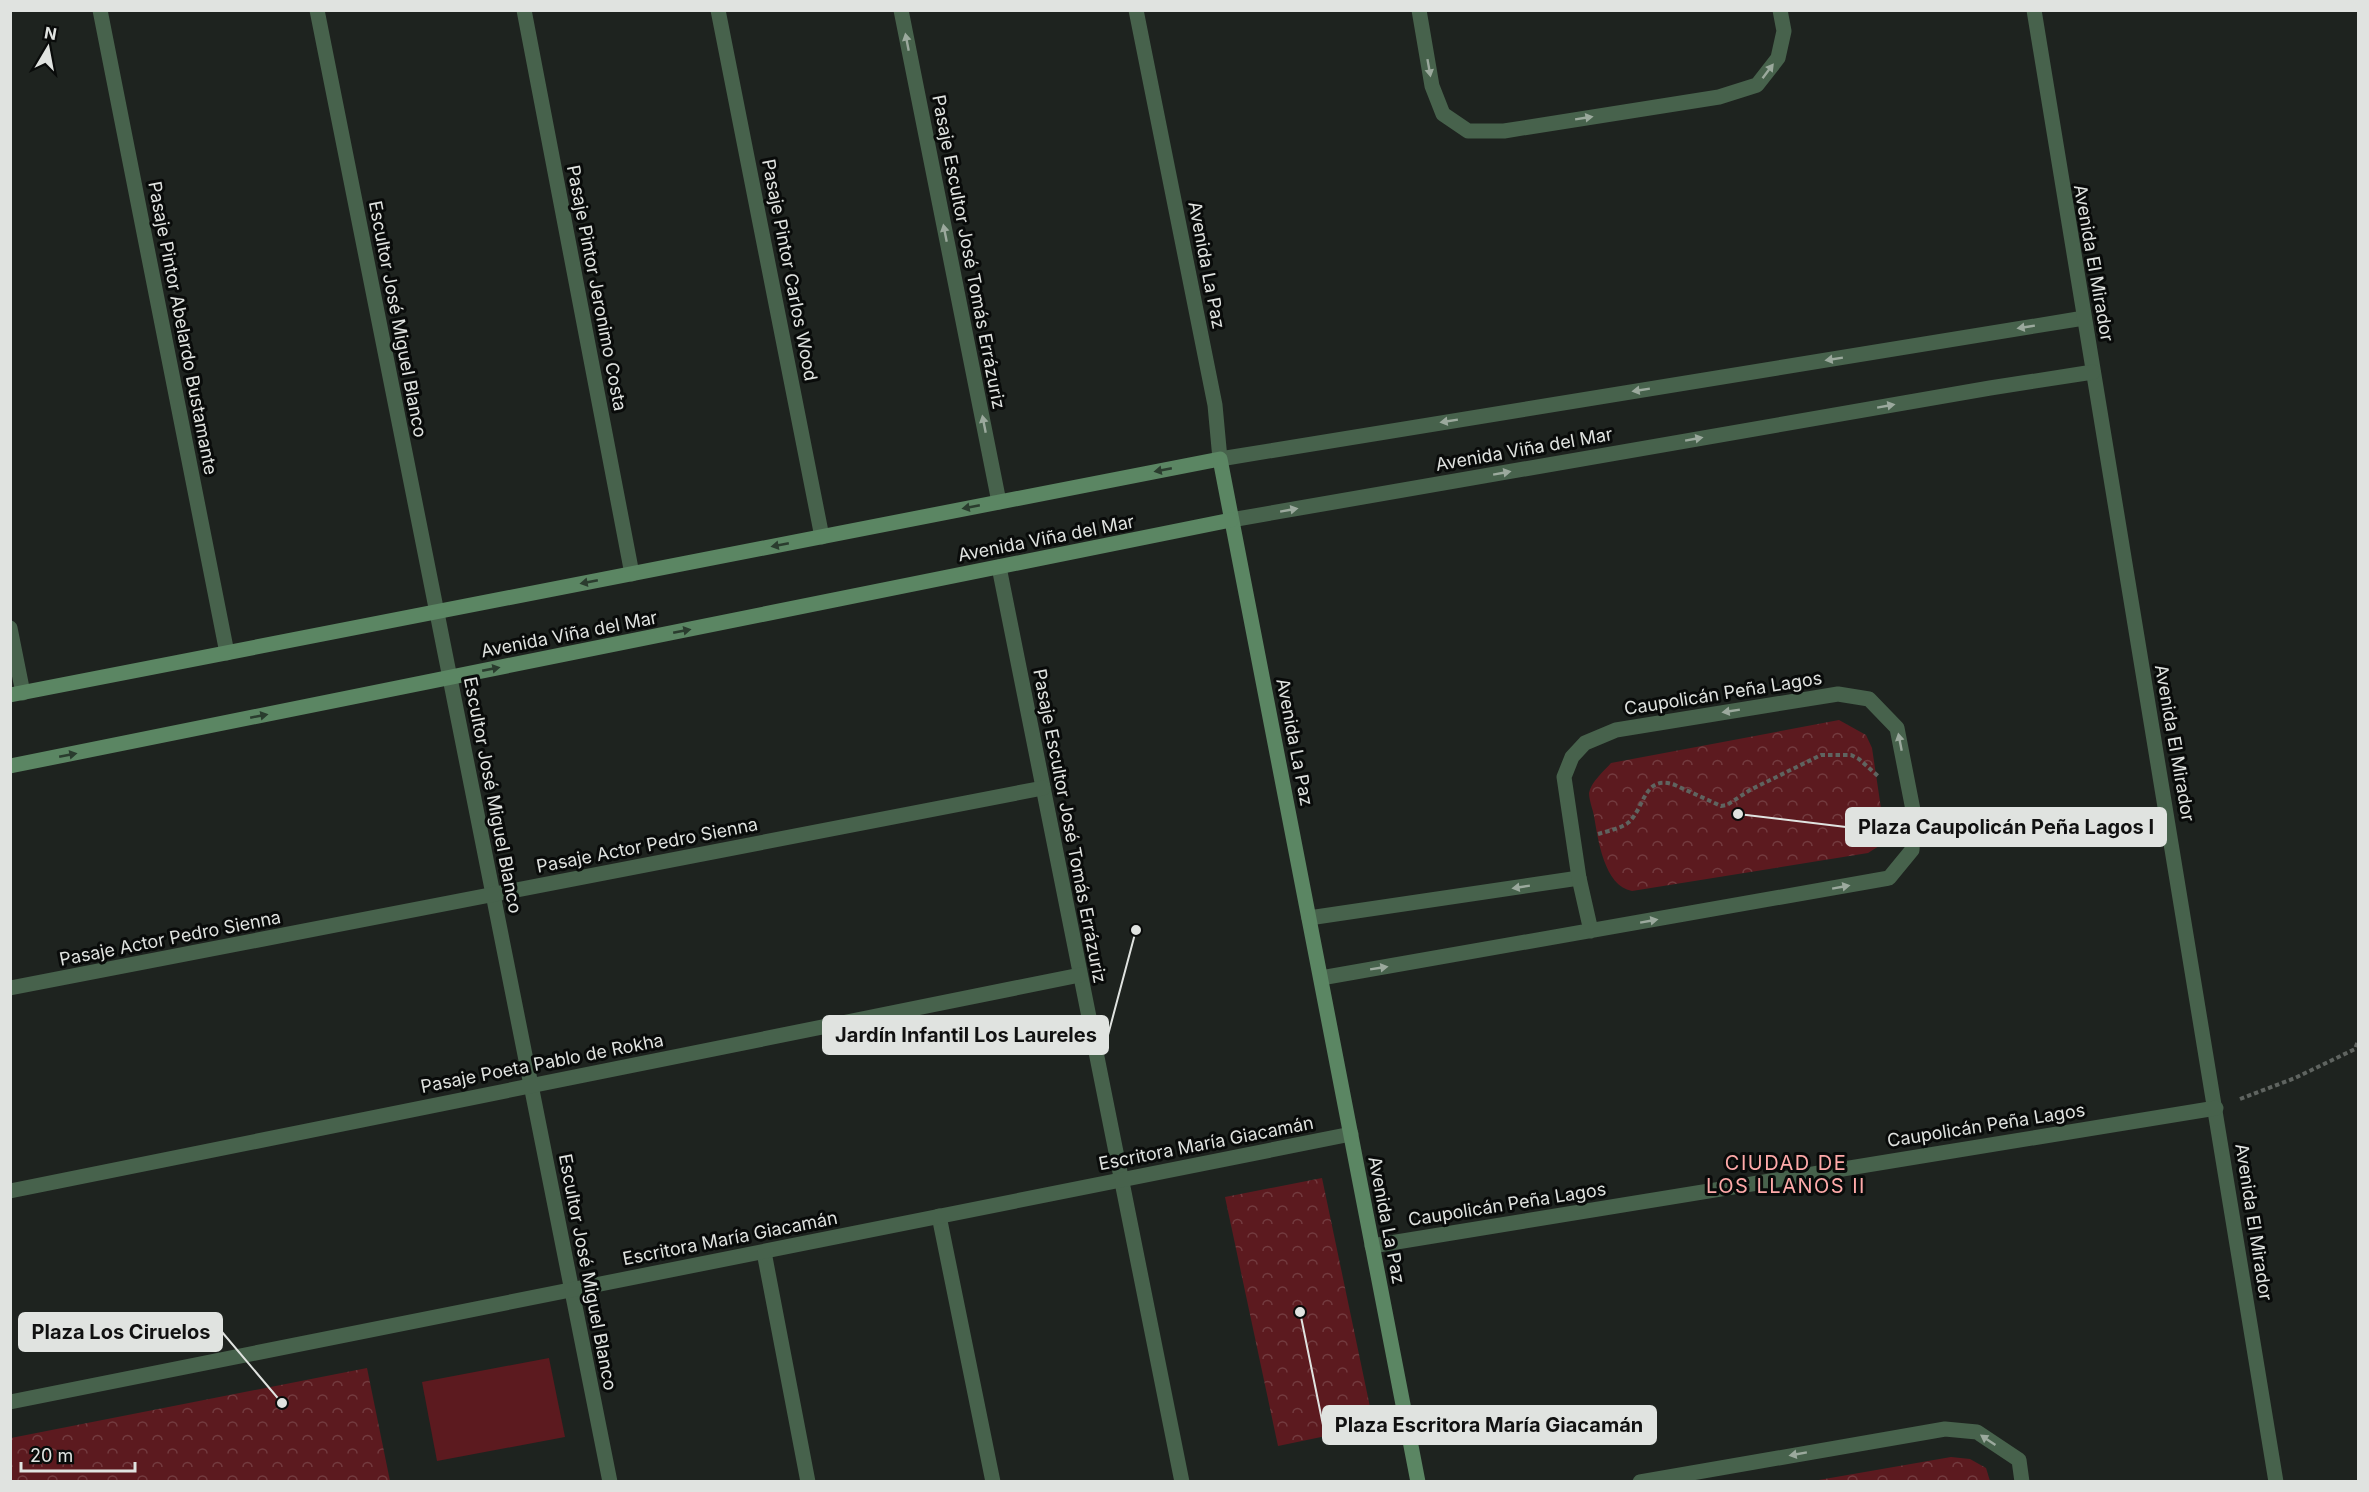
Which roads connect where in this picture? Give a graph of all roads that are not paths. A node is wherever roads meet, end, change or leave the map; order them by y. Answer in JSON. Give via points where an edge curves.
{"nodes":[{"id":1,"x":100,"y":10,"type":"edge"},
{"id":2,"x":317,"y":10,"type":"edge"},
{"id":3,"x":524,"y":10,"type":"edge"},
{"id":4,"x":718,"y":10,"type":"edge"},
{"id":5,"x":901,"y":10,"type":"edge"},
{"id":6,"x":1136,"y":10,"type":"edge"},
{"id":7,"x":1419,"y":10,"type":"edge"},
{"id":8,"x":1780,"y":10,"type":"edge"},
{"id":9,"x":2034,"y":10,"type":"edge"},
{"id":10,"x":2084,"y":318,"type":"junction"},
{"id":11,"x":2093,"y":372,"type":"junction"},
{"id":12,"x":1220,"y":459,"type":"junction"},
{"id":13,"x":999,"y":502,"type":"junction"},
{"id":14,"x":1231,"y":520,"type":"junction"},
{"id":15,"x":822,"y":537,"type":"junction"},
{"id":16,"x":999,"y":567,"type":"junction"},
{"id":17,"x":632,"y":574,"type":"junction"},
{"id":18,"x":437,"y":612,"type":"junction"},
{"id":19,"x":10,"y":628,"type":"edge"},
{"id":20,"x":227,"y":653,"type":"junction"},
{"id":21,"x":450,"y":677,"type":"junction"},
{"id":22,"x":17,"y":694,"type":"edge"},
{"id":23,"x":10,"y":766,"type":"edge"},
{"id":24,"x":1043,"y":788,"type":"junction"},
{"id":25,"x":1579,"y":878,"type":"junction"},
{"id":26,"x":493,"y":895,"type":"junction"},
{"id":27,"x":1309,"y":918,"type":"junction"},
{"id":28,"x":1592,"y":931,"type":"junction"},
{"id":29,"x":1080,"y":975,"type":"junction"},
{"id":30,"x":1321,"y":978,"type":"junction"},
{"id":31,"x":10,"y":988,"type":"edge"},
{"id":32,"x":531,"y":1086,"type":"junction"},
{"id":33,"x":2216,"y":1108,"type":"junction"},
{"id":34,"x":1351,"y":1134,"type":"junction"},
{"id":35,"x":1122,"y":1180,"type":"junction"},
{"id":36,"x":10,"y":1191,"type":"edge"},
{"id":37,"x":939,"y":1216,"type":"junction"},
{"id":38,"x":1372,"y":1246,"type":"junction"},
{"id":39,"x":764,"y":1252,"type":"junction"},
{"id":40,"x":572,"y":1290,"type":"junction"},
{"id":41,"x":10,"y":1402,"type":"edge"},
{"id":42,"x":1750,"y":1462,"type":"junction"},
{"id":43,"x":610,"y":1482,"type":"edge"},
{"id":44,"x":808,"y":1482,"type":"edge"},
{"id":45,"x":993,"y":1482,"type":"edge"},
{"id":46,"x":1182,"y":1482,"type":"edge"},
{"id":47,"x":1418,"y":1482,"type":"edge"},
{"id":48,"x":1640,"y":1482,"type":"edge"},
{"id":49,"x":1716,"y":1482,"type":"edge"},
{"id":50,"x":2022,"y":1482,"type":"edge"},
{"id":51,"x":2276,"y":1482,"type":"edge"}],
"edges":[{"from":1,"to":20,"type":"street","name":"Pasaje Pintor Abelardo Bustamante"},
{"from":2,"to":18,"type":"street","name":"Escultor José Miguel Blanco"},
{"from":3,"to":17,"type":"street","name":"Pasaje Pintor Jeronimo Costa"},
{"from":4,"to":15,"type":"street","name":"Pasaje Pintor Carlos Wood"},
{"from":13,"to":5,"type":"street","name":"Pasaje Escultor José Tomás Errázuriz","one_way":true},
{"from":6,"to":12,"type":"street","name":"Avenida La Paz","via":[[1215,405]]},
{"from":7,"to":8,"type":"street","one_way":true,"via":[[1432,86],[1443,114],[1468,131],[1504,131],[1719,97],[1757,85],[1778,58],[1784,32]]},
{"from":9,"to":10,"type":"street","name":"Avenida El Mirador"},
{"from":10,"to":11,"type":"street","name":"Avenida El Mirador"},
{"from":10,"to":12,"type":"street","one_way":true},
{"from":14,"to":11,"type":"street","name":"Avenida Viña del Mar","one_way":true},
{"from":11,"to":33,"type":"street","name":"Avenida El Mirador"},
{"from":12,"to":13,"type":"street","one_way":true},
{"from":12,"to":14,"type":"street","name":"Avenida La Paz"},
{"from":13,"to":15,"type":"street","one_way":true},
{"from":14,"to":16,"type":"street","name":"Avenida Viña del Mar"},
{"from":14,"to":27,"type":"street","name":"Avenida La Paz"},
{"from":15,"to":17,"type":"street","one_way":true},
{"from":21,"to":16,"type":"street","name":"Avenida Viña del Mar","one_way":true},
{"from":16,"to":24,"type":"street","name":"Pasaje Escultor José Tomás Errázuriz"},
{"from":17,"to":18,"type":"street","one_way":true},
{"from":18,"to":20,"type":"street"},
{"from":18,"to":21,"type":"street","name":"Escultor José Miguel Blanco"},
{"from":19,"to":22,"type":"street"},
{"from":20,"to":22,"type":"street"},
{"from":23,"to":21,"type":"street","name":"Avenida Viña del Mar","one_way":true},
{"from":21,"to":26,"type":"street","name":"Escultor José Miguel Blanco"},
{"from":24,"to":26,"type":"street","name":"Pasaje Actor Pedro Sienna"},
{"from":24,"to":29,"type":"street","name":"Pasaje Escultor José Tomás Errázuriz"},
{"from":25,"to":27,"type":"street","one_way":true},
{"from":25,"to":28,"type":"street","name":"Caupolicán Peña Lagos"},
{"from":28,"to":25,"type":"street","name":"Caupolicán Peña Lagos","one_way":true,"via":[[1889,878],[1912,850],[1914,815],[1897,728],[1869,699],[1838,694],[1616,730],[1585,743],[1572,758],[1564,777]]},
{"from":26,"to":31,"type":"street","name":"Pasaje Actor Pedro Sienna"},
{"from":26,"to":32,"type":"street","name":"Escultor José Miguel Blanco"},
{"from":27,"to":30,"type":"street","name":"Avenida La Paz"},
{"from":30,"to":28,"type":"street","name":"Caupolicán Peña Lagos","one_way":true},
{"from":29,"to":32,"type":"street","name":"Pasaje Poeta Pablo de Rokha"},
{"from":29,"to":35,"type":"street","name":"Pasaje Escultor José Tomás Errázuriz"},
{"from":30,"to":34,"type":"street","name":"Avenida La Paz"},
{"from":32,"to":36,"type":"street","name":"Pasaje Poeta Pablo de Rokha"},
{"from":32,"to":40,"type":"street","name":"Escultor José Miguel Blanco"},
{"from":33,"to":38,"type":"street","name":"Caupolicán Peña Lagos"},
{"from":33,"to":51,"type":"street","name":"Avenida El Mirador"},
{"from":34,"to":35,"type":"street","name":"Escritora María Giacamán"},
{"from":34,"to":38,"type":"street","name":"Avenida La Paz"},
{"from":35,"to":37,"type":"street","name":"Escritora María Giacamán"},
{"from":35,"to":46,"type":"street","name":"Pasaje Escultor José Tomás Errázuriz"},
{"from":37,"to":39,"type":"street","name":"Escritora María Giacamán"},
{"from":37,"to":45,"type":"street"},
{"from":38,"to":47,"type":"street","name":"Avenida La Paz"},
{"from":39,"to":40,"type":"street","name":"Escritora María Giacamán"},
{"from":39,"to":44,"type":"street"},
{"from":40,"to":41,"type":"street","name":"Escritora María Giacamán"},
{"from":40,"to":43,"type":"street","name":"Escultor José Miguel Blanco"},
{"from":42,"to":48,"type":"street"},
{"from":42,"to":49,"type":"street","via":[[1720,1476]]},
{"from":50,"to":42,"type":"street","one_way":true,"via":[[2019,1460],[1977,1432],[1945,1429]]}]}
